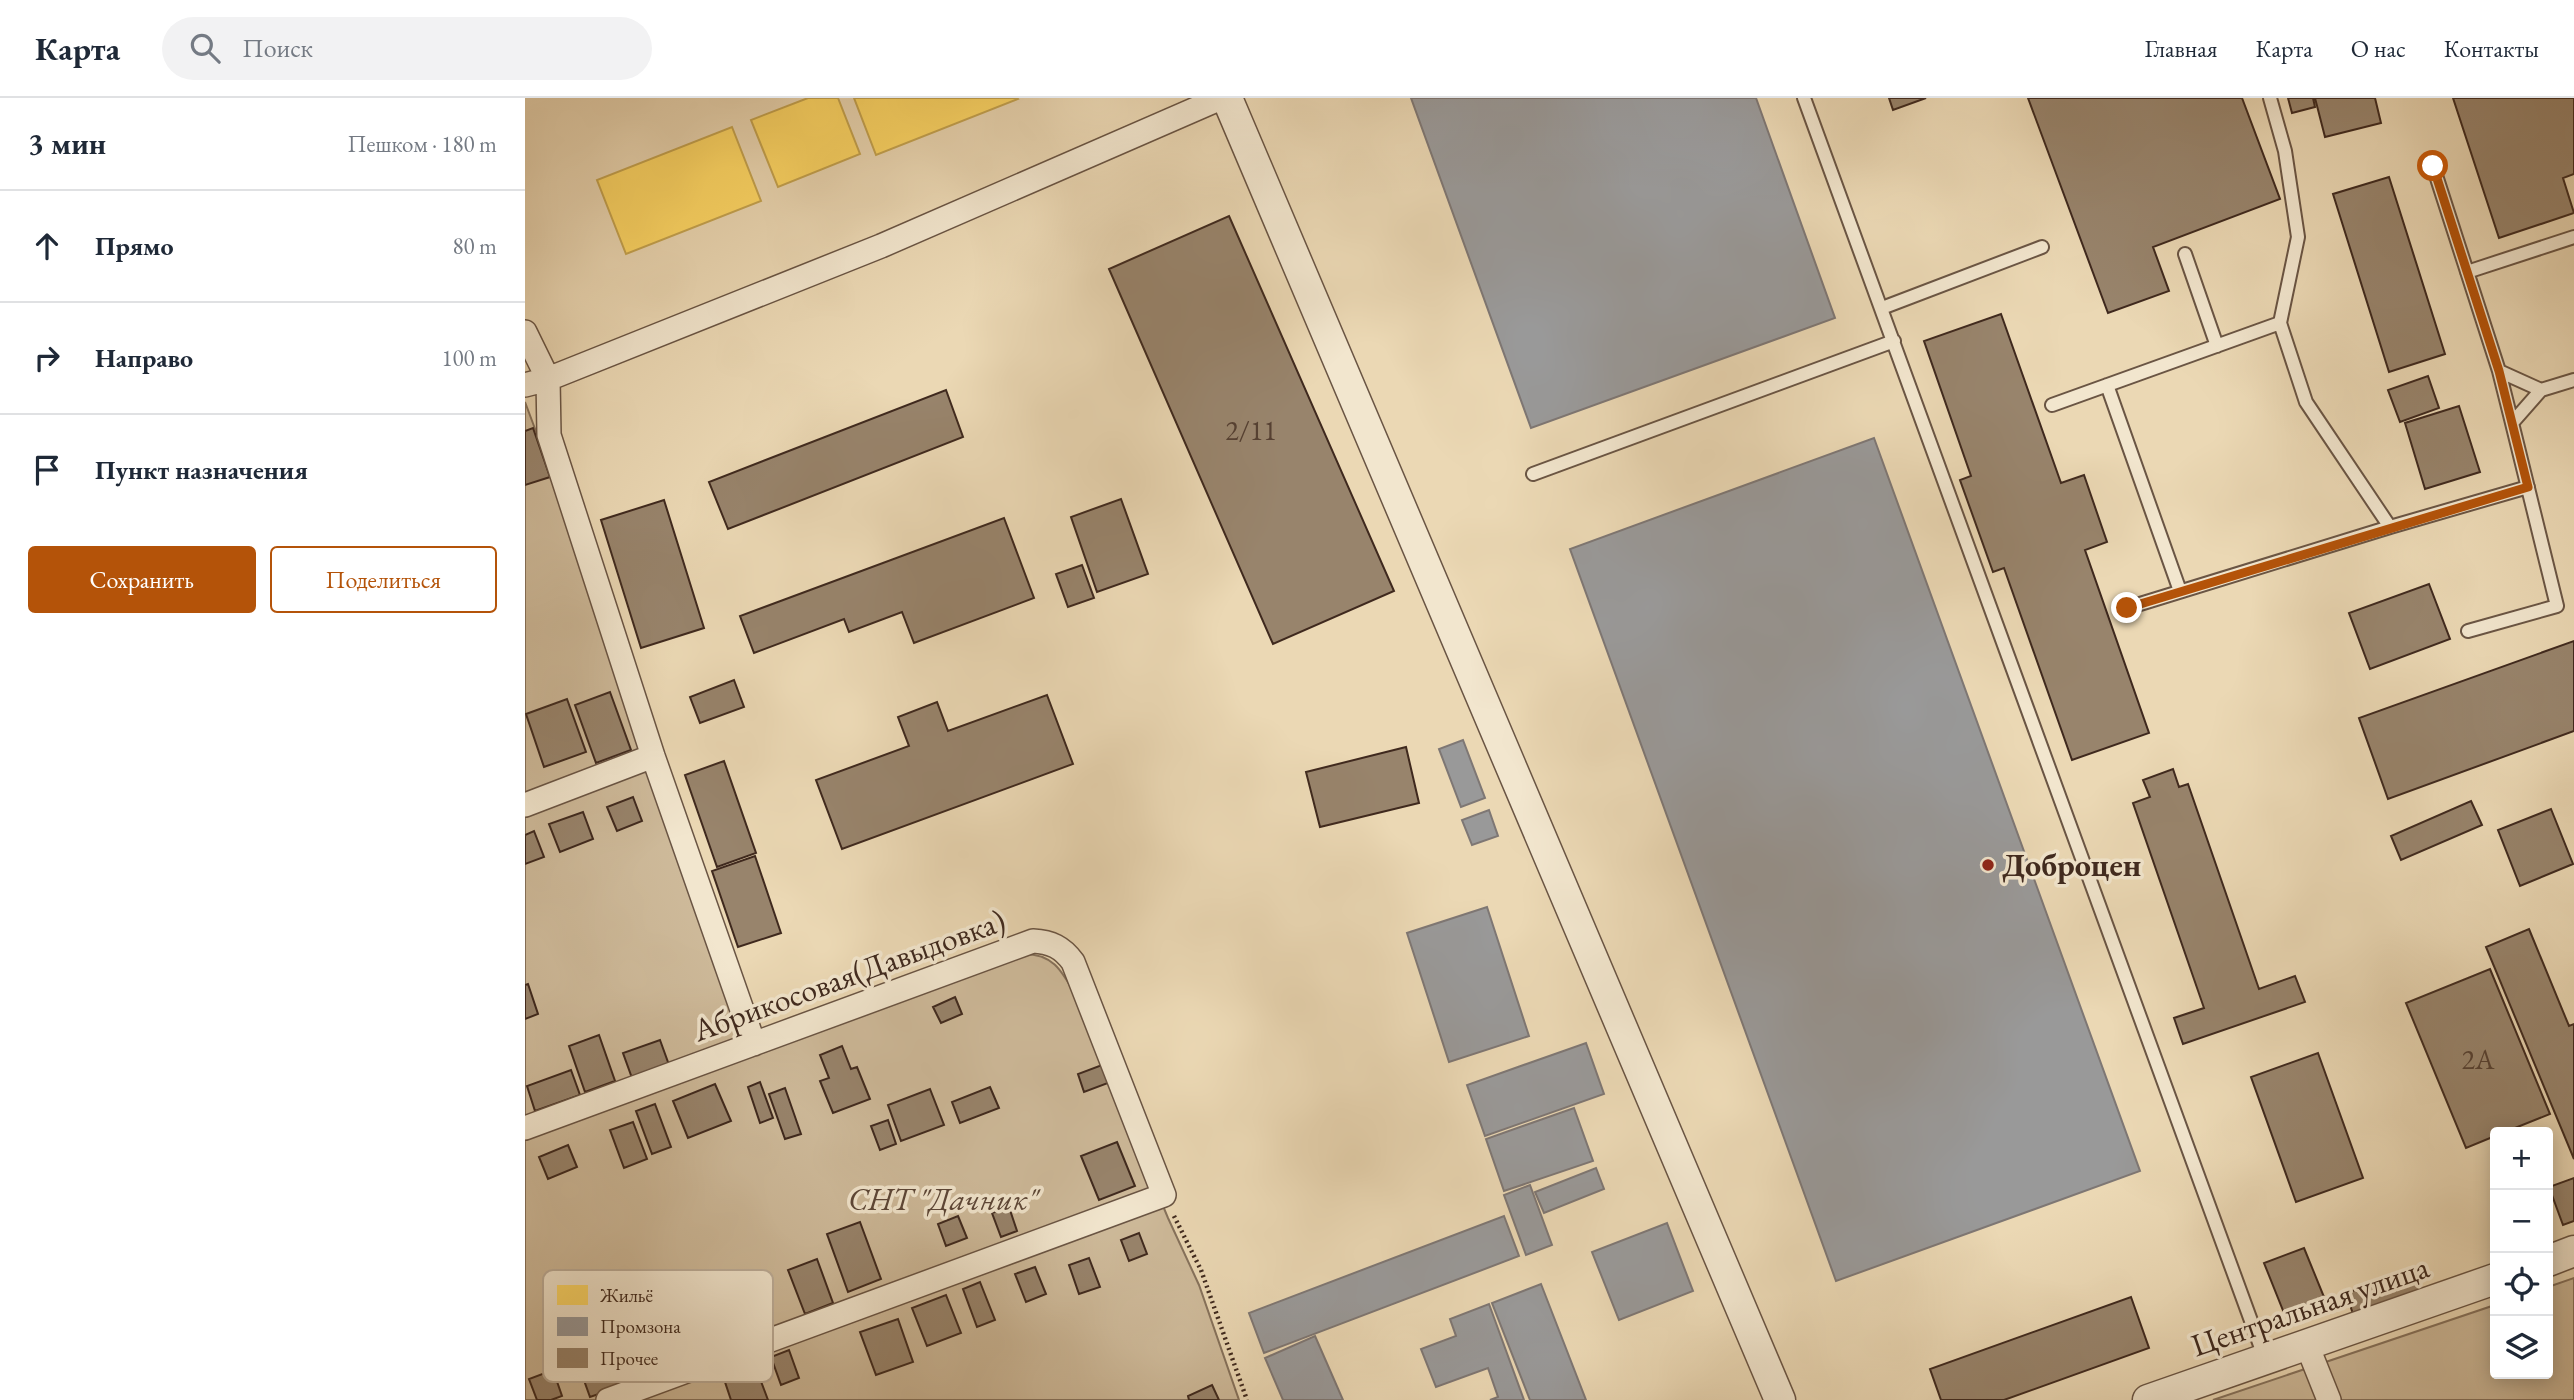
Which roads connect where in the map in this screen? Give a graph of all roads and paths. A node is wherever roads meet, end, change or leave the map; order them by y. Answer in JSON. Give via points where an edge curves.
{"nodes":[{"id":1,"x":1221,"y":98,"type":"edge"},
{"id":2,"x":1227,"y":98,"type":"edge"},
{"id":3,"x":1804,"y":98,"type":"edge"},
{"id":4,"x":2270,"y":98,"type":"edge"},
{"id":5,"x":2433,"y":166,"type":"dead end"},
{"id":6,"x":2574,"y":237,"type":"edge"},
{"id":7,"x":2042,"y":247,"type":"dead end"},
{"id":8,"x":2185,"y":254,"type":"dead end"},
{"id":9,"x":2467,"y":272,"type":"junction"},
{"id":10,"x":1882,"y":308,"type":"junction"},
{"id":11,"x":2280,"y":323,"type":"junction"},
{"id":12,"x":525,"y":332,"type":"edge"},
{"id":13,"x":1894,"y":341,"type":"junction"},
{"id":14,"x":2217,"y":345,"type":"junction"},
{"id":15,"x":2499,"y":371,"type":"junction"},
{"id":16,"x":548,"y":379,"type":"junction"},
{"id":17,"x":2574,"y":380,"type":"edge"},
{"id":18,"x":525,"y":385,"type":"edge"},
{"id":19,"x":2107,"y":385,"type":"junction"},
{"id":20,"x":2541,"y":390,"type":"junction"},
{"id":21,"x":2052,"y":405,"type":"dead end"},
{"id":22,"x":2512,"y":423,"type":"junction"},
{"id":23,"x":1534,"y":474,"type":"dead end"},
{"id":24,"x":2528,"y":487,"type":"junction"},
{"id":25,"x":2391,"y":527,"type":"junction"},
{"id":26,"x":2180,"y":592,"type":"junction"},
{"id":27,"x":2127,"y":608,"type":"dead end"},
{"id":28,"x":2468,"y":631,"type":"dead end"},
{"id":29,"x":653,"y":756,"type":"junction"},
{"id":30,"x":525,"y":805,"type":"edge"},
{"id":31,"x":754,"y":1044,"type":"junction"},
{"id":32,"x":525,"y":1128,"type":"edge"},
{"id":33,"x":1164,"y":1195,"type":"junction"},
{"id":34,"x":2574,"y":1251,"type":"edge"},
{"id":35,"x":2553,"y":1259,"type":"edge"},
{"id":36,"x":2490,"y":1281,"type":"edge"},
{"id":37,"x":773,"y":1339,"type":"edge"},
{"id":38,"x":2307,"y":1345,"type":"junction"},
{"id":39,"x":2265,"y":1359,"type":"junction"},
{"id":40,"x":657,"y":1382,"type":"edge"},
{"id":41,"x":608,"y":1400,"type":"edge"},
{"id":42,"x":1247,"y":1400,"type":"edge"},
{"id":43,"x":1780,"y":1400,"type":"edge"},
{"id":44,"x":2148,"y":1400,"type":"edge"},
{"id":45,"x":2329,"y":1400,"type":"edge"}],
"edges":[{"from":1,"to":16,"type":"street","via":[[881,246]]},
{"from":2,"to":43,"type":"street"},
{"from":3,"to":10,"type":"lane"},
{"from":4,"to":11,"type":"lane","via":[[2285,151],[2298,237]]},
{"from":5,"to":9,"type":"lane"},
{"from":6,"to":9,"type":"lane"},
{"from":7,"to":10,"type":"lane"},
{"from":8,"to":14,"type":"lane"},
{"from":9,"to":15,"type":"lane"},
{"from":10,"to":13,"type":"lane"},
{"from":11,"to":14,"type":"lane"},
{"from":11,"to":25,"type":"lane","via":[[2306,402]]},
{"from":12,"to":16,"type":"street"},
{"from":13,"to":23,"type":"lane"},
{"from":13,"to":39,"type":"lane"},
{"from":14,"to":19,"type":"lane"},
{"from":15,"to":20,"type":"lane"},
{"from":15,"to":22,"type":"lane"},
{"from":16,"to":18,"type":"street"},
{"from":16,"to":29,"type":"street","via":[[549,435]]},
{"from":17,"to":20,"type":"lane"},
{"from":19,"to":21,"type":"lane"},
{"from":19,"to":26,"type":"lane"},
{"from":20,"to":22,"type":"lane"},
{"from":22,"to":24,"type":"lane"},
{"from":24,"to":25,"type":"lane"},
{"from":24,"to":28,"type":"lane","via":[[2557,606]]},
{"from":25,"to":26,"type":"lane"},
{"from":26,"to":27,"type":"lane"},
{"from":29,"to":30,"type":"street"},
{"from":29,"to":31,"type":"street"},
{"from":31,"to":32,"type":"street","name":"Абрикосовая(Давыдовка)"},
{"from":31,"to":33,"type":"street","name":"Абрикосовая(Давыдовка)","via":[[1033,941],[1045,942],[1066,952],[1073,962]]},
{"from":33,"to":37,"type":"street"},
{"from":33,"to":42,"type":"path","via":[[1201,1270]]},
{"from":34,"to":35,"type":"street"},
{"from":36,"to":38,"type":"street","name":"Центральная улица"},
{"from":38,"to":39,"type":"street","name":"Центральная улица"},
{"from":38,"to":45,"type":"street"},
{"from":39,"to":44,"type":"street","name":"Центральная улица"},
{"from":40,"to":41,"type":"street"}]}
